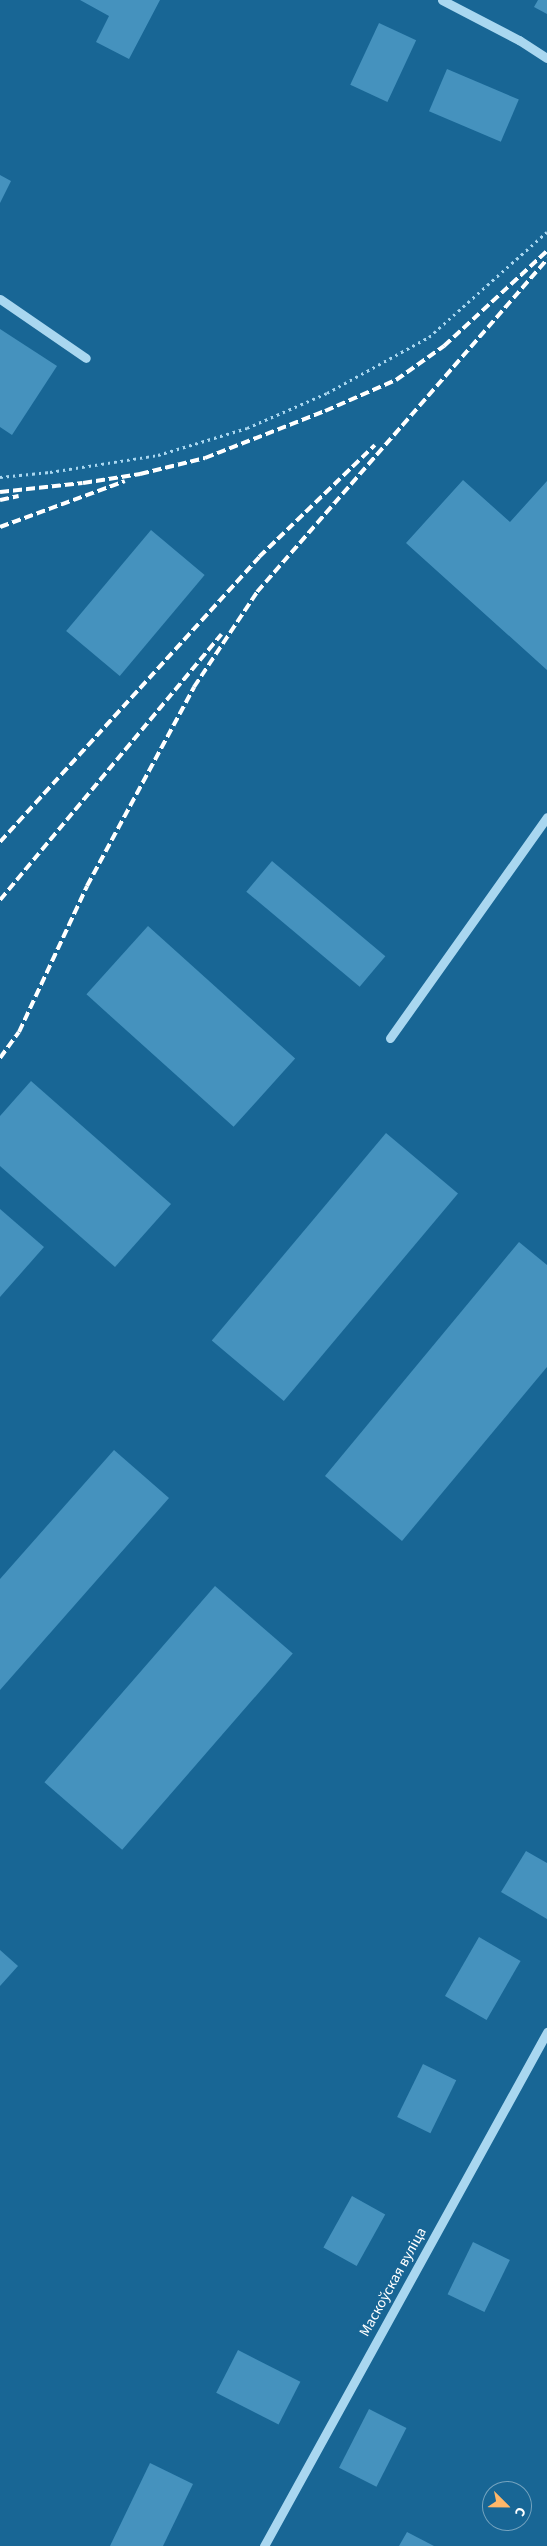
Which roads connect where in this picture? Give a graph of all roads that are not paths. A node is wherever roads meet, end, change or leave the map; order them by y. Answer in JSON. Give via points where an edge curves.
{"nodes":[{"id":1,"x":442,"y":0,"type":"edge"},
{"id":2,"x":547,"y":58,"type":"edge"},
{"id":3,"x":0,"y":299,"type":"edge"},
{"id":4,"x":86,"y":358,"type":"dead end"},
{"id":5,"x":547,"y":817,"type":"edge"},
{"id":6,"x":390,"y":1038,"type":"dead end"},
{"id":7,"x":547,"y":2032,"type":"edge"},
{"id":8,"x":264,"y":2546,"type":"edge"}],
"edges":[{"from":1,"to":2,"type":"street"},
{"from":3,"to":4,"type":"street"},
{"from":5,"to":6,"type":"street"},
{"from":7,"to":8,"type":"street","name":"Маскоўская вуліца"}]}
